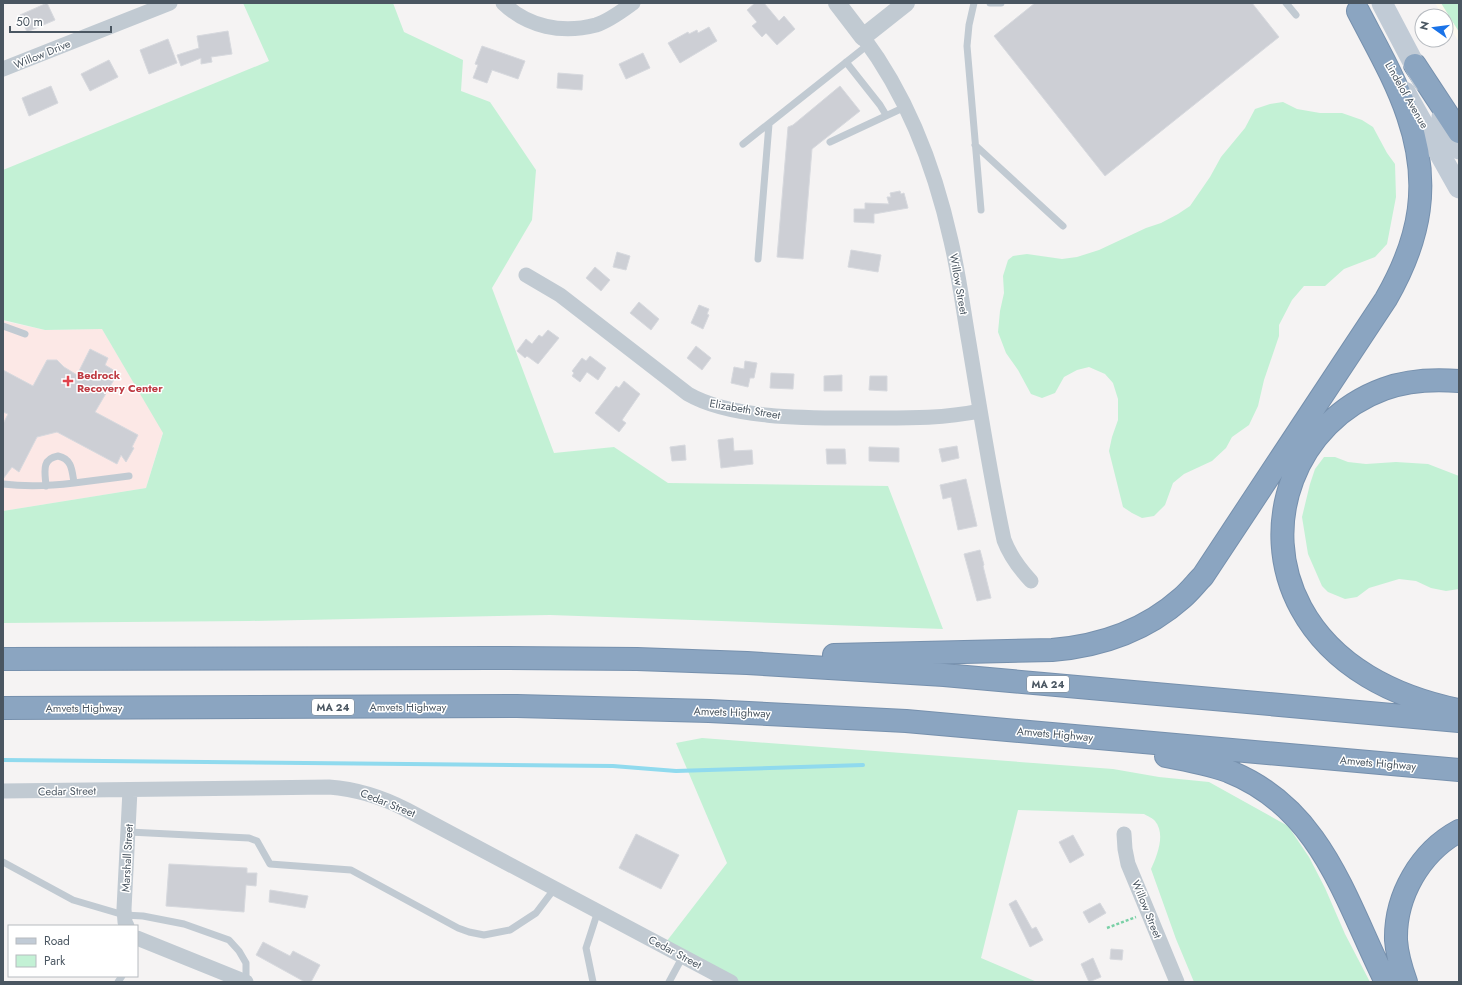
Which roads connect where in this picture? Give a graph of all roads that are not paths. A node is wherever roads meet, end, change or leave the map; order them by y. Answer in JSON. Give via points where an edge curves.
{"nodes":[{"id":1,"x":503,"y":3,"type":"edge"},
{"id":2,"x":633,"y":3,"type":"edge"},
{"id":3,"x":838,"y":3,"type":"edge"},
{"id":4,"x":906,"y":3,"type":"edge"},
{"id":5,"x":974,"y":3,"type":"edge"},
{"id":6,"x":990,"y":3,"type":"edge"},
{"id":7,"x":1001,"y":3,"type":"edge"},
{"id":8,"x":1286,"y":3,"type":"edge"},
{"id":9,"x":1382,"y":3,"type":"edge"},
{"id":10,"x":166,"y":4,"type":"edge"},
{"id":11,"x":1356,"y":7,"type":"edge"},
{"id":12,"x":1296,"y":15,"type":"dead end"},
{"id":13,"x":866,"y":40,"type":"junction"},
{"id":14,"x":846,"y":62,"type":"junction"},
{"id":15,"x":1415,"y":65,"type":"junction"},
{"id":16,"x":3,"y":69,"type":"edge"},
{"id":17,"x":905,"y":106,"type":"junction"},
{"id":18,"x":886,"y":115,"type":"junction"},
{"id":19,"x":769,"y":124,"type":"junction"},
{"id":20,"x":1459,"y":132,"type":"edge"},
{"id":21,"x":830,"y":142,"type":"dead end"},
{"id":22,"x":743,"y":144,"type":"dead end"},
{"id":23,"x":975,"y":145,"type":"junction"},
{"id":24,"x":1459,"y":149,"type":"edge"},
{"id":25,"x":1459,"y":188,"type":"edge"},
{"id":26,"x":981,"y":210,"type":"dead end"},
{"id":27,"x":1063,"y":226,"type":"dead end"},
{"id":28,"x":758,"y":259,"type":"dead end"},
{"id":29,"x":526,"y":275,"type":"dead end"},
{"id":30,"x":3,"y":326,"type":"edge"},
{"id":31,"x":25,"y":334,"type":"dead end"},
{"id":32,"x":1459,"y":381,"type":"edge"},
{"id":33,"x":980,"y":411,"type":"junction"},
{"id":34,"x":129,"y":476,"type":"dead end"},
{"id":35,"x":74,"y":483,"type":"junction"},
{"id":36,"x":3,"y":484,"type":"edge"},
{"id":37,"x":46,"y":486,"type":"junction"},
{"id":38,"x":1031,"y":581,"type":"dead end"},
{"id":39,"x":3,"y":659,"type":"edge"},
{"id":40,"x":637,"y":659,"type":"junction"},
{"id":41,"x":3,"y":708,"type":"edge"},
{"id":42,"x":1459,"y":710,"type":"edge"},
{"id":43,"x":1459,"y":721,"type":"edge"},
{"id":44,"x":979,"y":727,"type":"junction"},
{"id":45,"x":1459,"y":770,"type":"edge"},
{"id":46,"x":130,"y":790,"type":"junction"},
{"id":47,"x":3,"y":791,"type":"edge"},
{"id":48,"x":1459,"y":831,"type":"edge"},
{"id":49,"x":129,"y":832,"type":"junction"},
{"id":50,"x":1124,"y":834,"type":"dead end"},
{"id":51,"x":3,"y":862,"type":"edge"},
{"id":52,"x":556,"y":888,"type":"junction"},
{"id":53,"x":598,"y":911,"type":"junction"},
{"id":54,"x":126,"y":921,"type":"edge"},
{"id":55,"x":139,"y":942,"type":"edge"},
{"id":56,"x":683,"y":956,"type":"junction"},
{"id":57,"x":246,"y":982,"type":"edge"},
{"id":58,"x":592,"y":982,"type":"edge"},
{"id":59,"x":669,"y":982,"type":"edge"},
{"id":60,"x":731,"y":982,"type":"edge"},
{"id":61,"x":1177,"y":982,"type":"edge"},
{"id":62,"x":1386,"y":982,"type":"edge"},
{"id":63,"x":1406,"y":982,"type":"edge"}],
"edges":[{"from":1,"to":2,"type":"street","via":[[534,23],[569,29],[596,24],[616,15]]},
{"from":3,"to":13,"type":"street","name":"Willow Street"},
{"from":4,"to":13,"type":"street"},
{"from":5,"to":23,"type":"lane","via":[[967,46]]},
{"from":6,"to":7,"type":"lane"},
{"from":8,"to":12,"type":"lane"},
{"from":9,"to":15,"type":"main road","name":"Lindelof Avenue"},
{"from":10,"to":16,"type":"street","name":"Willow Drive"},
{"from":11,"to":25,"type":"main road","name":"Lindelof Avenue"},
{"from":11,"to":40,"type":"highway","via":[[1400,98],[1416,140],[1421,180],[1416,230],[1397,280],[1377,313],[1215,560],[1182,598],[1140,627],[1118,637],[1075,648]]},
{"from":13,"to":14,"type":"lane"},
{"from":13,"to":17,"type":"street","name":"Willow Street","via":[[891,78]]},
{"from":14,"to":18,"type":"lane"},
{"from":14,"to":19,"type":"lane"},
{"from":15,"to":20,"type":"highway"},
{"from":15,"to":24,"type":"main road","name":"Lindelof Avenue"},
{"from":17,"to":18,"type":"lane"},
{"from":17,"to":33,"type":"street","name":"Willow Street","via":[[931,169],[947,221]]},
{"from":18,"to":21,"type":"lane"},
{"from":19,"to":22,"type":"lane"},
{"from":19,"to":28,"type":"lane"},
{"from":23,"to":26,"type":"lane"},
{"from":23,"to":27,"type":"lane"},
{"from":29,"to":33,"type":"street","name":"Elizabeth Street","via":[[560,295],[682,390],[709,403],[757,413],[823,418],[938,418]]},
{"from":30,"to":31,"type":"lane"},
{"from":32,"to":42,"type":"highway","via":[[1427,380],[1405,383],[1385,389],[1356,403],[1338,416],[1318,436],[1297,468],[1289,487],[1283,520],[1283,541],[1285,565],[1292,588],[1314,628],[1330,646],[1354,668],[1383,686],[1413,698]]},
{"from":33,"to":38,"type":"street","name":"Willow Street","via":[[1004,540],[1011,557]]},
{"from":34,"to":35,"type":"lane"},
{"from":35,"to":37,"type":"lane"},
{"from":35,"to":37,"type":"lane","via":[[70,463],[58,456],[49,459],[44,467]]},
{"from":36,"to":37,"type":"lane"},
{"from":39,"to":40,"type":"highway","number":"MA 24"},
{"from":40,"to":43,"type":"highway","number":"MA 24","via":[[936,674]]},
{"from":41,"to":44,"type":"highway","name":"Amvets Highway","number":"MA 24","via":[[603,708],[807,715]]},
{"from":44,"to":45,"type":"highway","name":"Amvets Highway","number":"MA 24"},
{"from":44,"to":62,"type":"highway","via":[[1180,759],[1210,765],[1246,779],[1288,809],[1309,831],[1339,883]]},
{"from":46,"to":47,"type":"street","name":"Cedar Street"},
{"from":46,"to":49,"type":"street","name":"Marshall Street"},
{"from":46,"to":52,"type":"street","name":"Cedar Street","via":[[329,787],[349,789],[398,805]]},
{"from":48,"to":63,"type":"highway","via":[[1440,844],[1421,863],[1402,901],[1396,939],[1400,967]]},
{"from":49,"to":52,"type":"lane","via":[[249,838],[257,841],[270,864],[351,870],[458,928],[484,935],[510,930],[536,914]]},
{"from":49,"to":54,"type":"street","name":"Marshall Street"},
{"from":50,"to":61,"type":"street","name":"Willow Street","via":[[1126,857]]},
{"from":51,"to":54,"type":"lane","via":[[73,900]]},
{"from":52,"to":53,"type":"street","name":"Cedar Street"},
{"from":53,"to":56,"type":"street","name":"Cedar Street"},
{"from":53,"to":58,"type":"lane","via":[[586,948]]},
{"from":54,"to":57,"type":"lane","via":[[143,916],[184,924],[229,940],[246,963]]},
{"from":55,"to":57,"type":"street"},
{"from":56,"to":59,"type":"lane"},
{"from":56,"to":60,"type":"street","name":"Cedar Street"}]}
